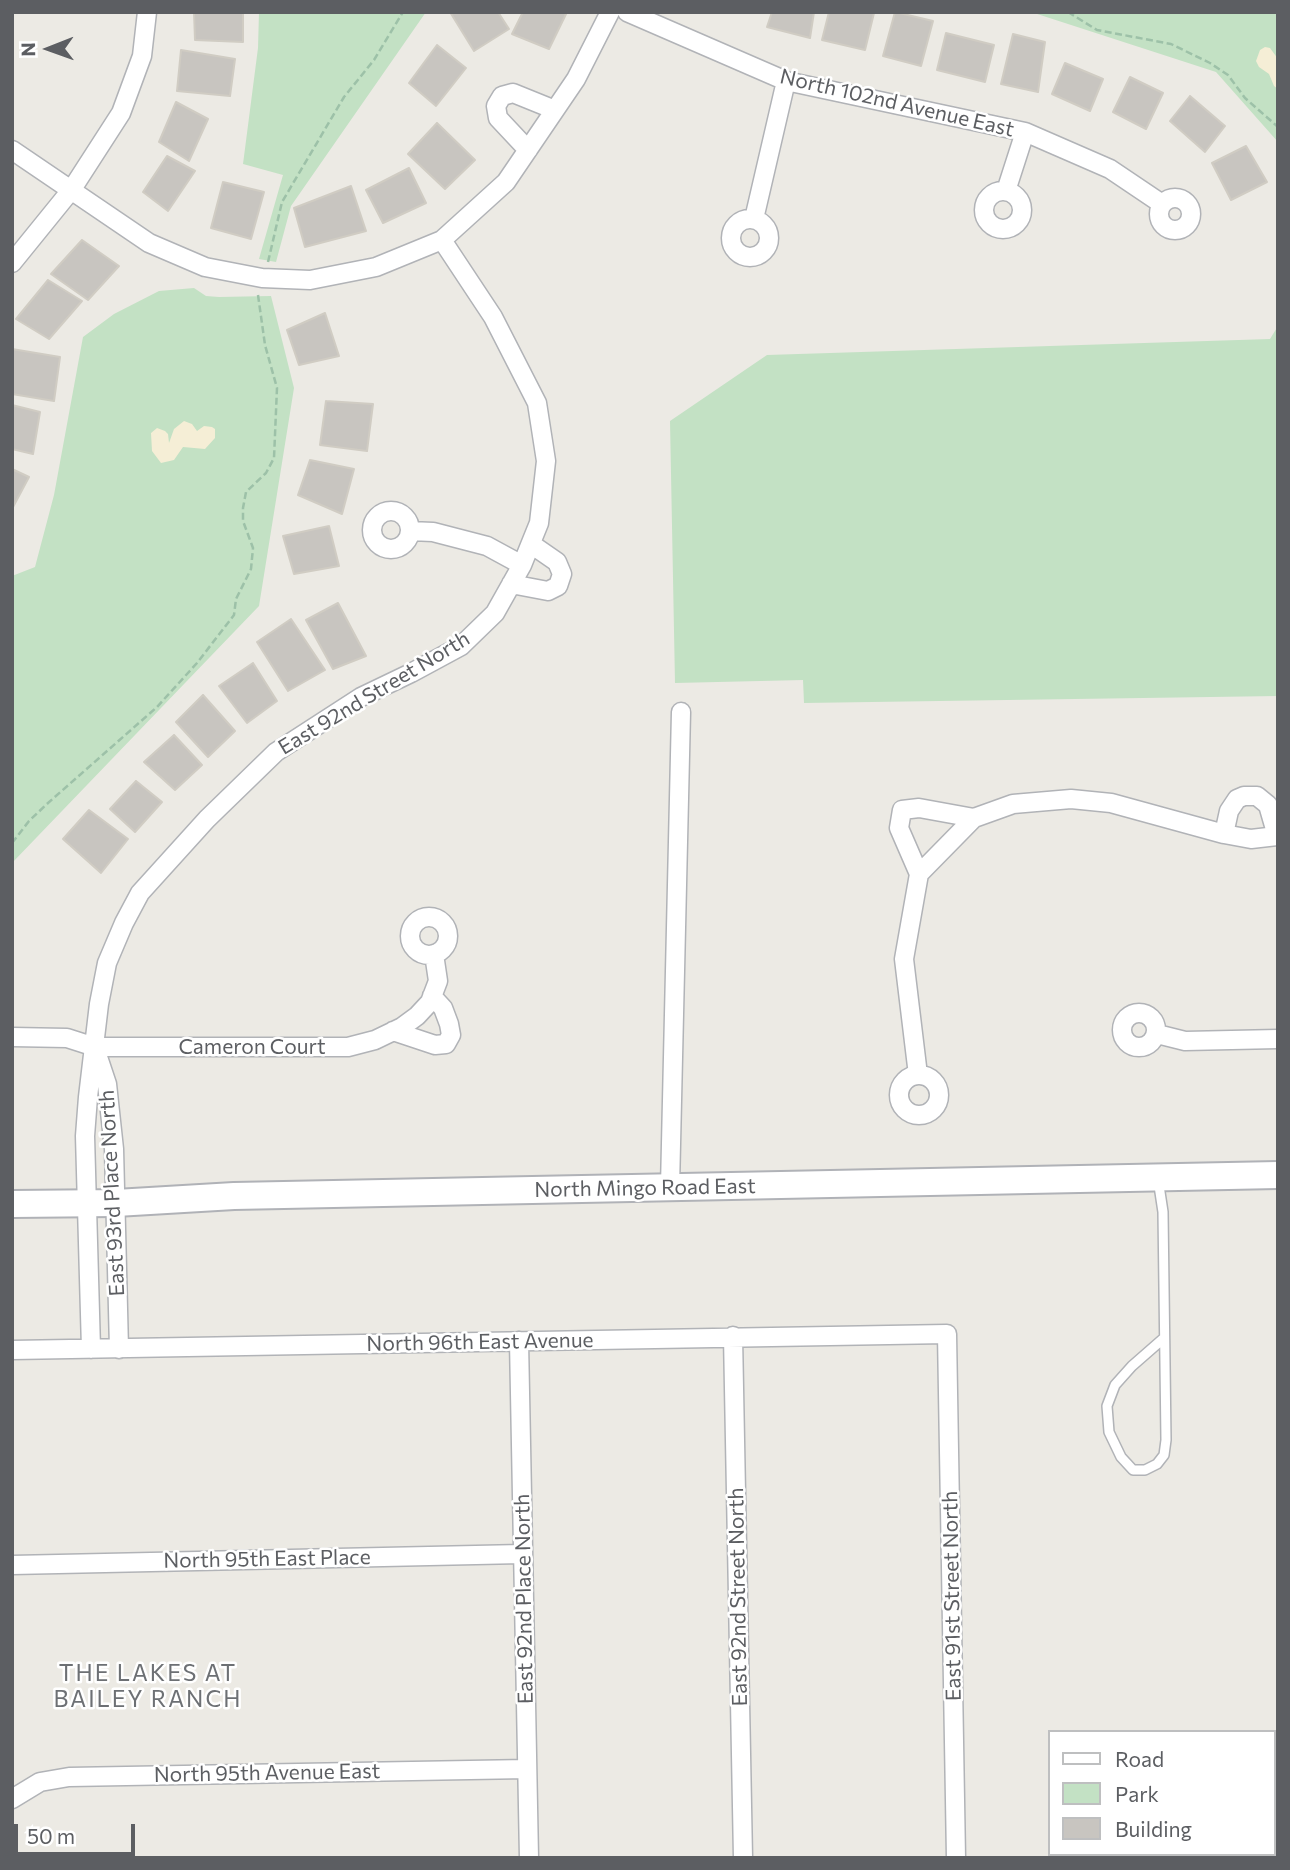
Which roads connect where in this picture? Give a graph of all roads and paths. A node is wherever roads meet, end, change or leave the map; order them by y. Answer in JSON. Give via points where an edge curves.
{"nodes":[{"id":1,"x":147,"y":12,"type":"edge"},
{"id":2,"x":403,"y":12,"type":"edge"},
{"id":3,"x":610,"y":12,"type":"edge"},
{"id":4,"x":627,"y":12,"type":"edge"},
{"id":5,"x":1068,"y":12,"type":"edge"},
{"id":6,"x":786,"y":81,"type":"junction"},
{"id":7,"x":555,"y":110,"type":"junction"},
{"id":8,"x":1278,"y":127,"type":"edge"},
{"id":9,"x":1025,"y":132,"type":"junction"},
{"id":10,"x":12,"y":150,"type":"edge"},
{"id":11,"x":528,"y":150,"type":"junction"},
{"id":12,"x":72,"y":189,"type":"junction"},
{"id":13,"x":1006,"y":191,"type":"dead end"},
{"id":14,"x":1162,"y":204,"type":"dead end"},
{"id":15,"x":754,"y":219,"type":"dead end"},
{"id":16,"x":442,"y":240,"type":"junction"},
{"id":17,"x":12,"y":263,"type":"edge"},
{"id":18,"x":262,"y":278,"type":"junction"},
{"id":19,"x":410,"y":531,"type":"dead end"},
{"id":20,"x":531,"y":544,"type":"junction"},
{"id":21,"x":522,"y":565,"type":"junction"},
{"id":22,"x":511,"y":584,"type":"junction"},
{"id":23,"x":681,"y":712,"type":"dead end"},
{"id":24,"x":974,"y":818,"type":"junction"},
{"id":25,"x":1224,"y":834,"type":"junction"},
{"id":26,"x":1277,"y":836,"type":"edge"},
{"id":27,"x":12,"y":843,"type":"edge"},
{"id":28,"x":919,"y":874,"type":"junction"},
{"id":29,"x":434,"y":954,"type":"dead end"},
{"id":30,"x":432,"y":996,"type":"junction"},
{"id":31,"x":393,"y":1031,"type":"junction"},
{"id":32,"x":1157,"y":1034,"type":"dead end"},
{"id":33,"x":12,"y":1037,"type":"edge"},
{"id":34,"x":1278,"y":1039,"type":"edge"},
{"id":35,"x":95,"y":1047,"type":"junction"},
{"id":36,"x":918,"y":1074,"type":"dead end"},
{"id":37,"x":1278,"y":1175,"type":"edge"},
{"id":38,"x":1158,"y":1177,"type":"junction"},
{"id":39,"x":670,"y":1187,"type":"junction"},
{"id":40,"x":89,"y":1203,"type":"junction"},
{"id":41,"x":116,"y":1203,"type":"junction"},
{"id":42,"x":12,"y":1204,"type":"edge"},
{"id":43,"x":947,"y":1334,"type":"joint"},
{"id":44,"x":733,"y":1336,"type":"junction"},
{"id":45,"x":1164,"y":1338,"type":"junction"},
{"id":46,"x":519,"y":1341,"type":"junction"},
{"id":47,"x":91,"y":1349,"type":"junction"},
{"id":48,"x":119,"y":1349,"type":"junction"},
{"id":49,"x":12,"y":1350,"type":"edge"},
{"id":50,"x":522,"y":1554,"type":"junction"},
{"id":51,"x":12,"y":1565,"type":"edge"},
{"id":52,"x":527,"y":1769,"type":"junction"},
{"id":53,"x":12,"y":1799,"type":"edge"},
{"id":54,"x":529,"y":1858,"type":"edge"},
{"id":55,"x":743,"y":1858,"type":"edge"},
{"id":56,"x":956,"y":1858,"type":"edge"}],
"edges":[{"from":1,"to":12,"type":"street","via":[[142,55],[121,113]]},
{"from":2,"to":18,"type":"path","via":[[374,60],[344,97],[282,202]]},
{"from":3,"to":7,"type":"street"},
{"from":4,"to":6,"type":"street","name":"North 102nd Avenue East"},
{"from":5,"to":8,"type":"path","via":[[1097,30],[1171,44],[1210,63],[1228,75]]},
{"from":6,"to":9,"type":"street","name":"North 102nd Avenue East"},
{"from":6,"to":15,"type":"street"},
{"from":7,"to":11,"type":"street"},
{"from":7,"to":11,"type":"street","via":[[513,93],[502,96],[496,106],[498,118]]},
{"from":9,"to":13,"type":"street"},
{"from":9,"to":14,"type":"street","name":"North 102nd Avenue East","via":[[1110,169]]},
{"from":10,"to":12,"type":"street"},
{"from":11,"to":16,"type":"street","via":[[506,181]]},
{"from":12,"to":17,"type":"street"},
{"from":12,"to":18,"type":"street","via":[[149,243],[205,267]]},
{"from":16,"to":18,"type":"street","via":[[376,267],[310,280]]},
{"from":16,"to":20,"type":"street","name":"East 92nd Street North","via":[[493,317],[537,403],[546,461],[539,523]]},
{"from":18,"to":27,"type":"path","via":[[258,291],[261,323],[278,388],[274,458],[246,492],[243,521],[253,548],[251,569],[236,599],[234,615],[157,707],[48,803]]},
{"from":19,"to":21,"type":"street","via":[[433,532],[488,547]]},
{"from":20,"to":21,"type":"street","name":"East 92nd Street North"},
{"from":20,"to":22,"type":"street","via":[[557,562],[562,574],[558,586],[548,592]]},
{"from":21,"to":22,"type":"street","name":"East 92nd Street North"},
{"from":22,"to":35,"type":"street","name":"East 92nd Street North","via":[[495,614],[461,646],[361,697],[276,752],[140,892],[107,963]]},
{"from":23,"to":39,"type":"street"},
{"from":24,"to":25,"type":"street","via":[[1013,804],[1071,799],[1145,810]]},
{"from":24,"to":28,"type":"street"},
{"from":24,"to":28,"type":"street","via":[[919,808],[902,810],[899,828]]},
{"from":25,"to":26,"type":"street","via":[[1251,839]]},
{"from":25,"to":26,"type":"street","via":[[1232,804],[1251,795],[1268,805]]},
{"from":28,"to":36,"type":"street","via":[[904,959]]},
{"from":29,"to":30,"type":"street","via":[[438,981]]},
{"from":30,"to":31,"type":"street","name":"Cameron Court","via":[[417,1016]]},
{"from":30,"to":31,"type":"street","via":[[449,1024],[452,1035],[446,1044],[435,1045]]},
{"from":31,"to":35,"type":"street","name":"Cameron Court","via":[[348,1047]]},
{"from":32,"to":34,"type":"street","via":[[1185,1041]]},
{"from":33,"to":35,"type":"street","name":"Cameron Court","via":[[67,1038]]},
{"from":35,"to":40,"type":"street","name":"East 93rd Place North","via":[[85,1136]]},
{"from":35,"to":41,"type":"street","name":"East 93rd Place North","via":[[107,1084]]},
{"from":37,"to":38,"type":"street","name":"North Mingo Road East"},
{"from":38,"to":39,"type":"street","name":"North Mingo Road East"},
{"from":38,"to":45,"type":"lane","via":[[1163,1212]]},
{"from":39,"to":41,"type":"street","name":"North Mingo Road East","via":[[234,1196]]},
{"from":40,"to":41,"type":"street","name":"North Mingo Road East"},
{"from":40,"to":42,"type":"street","name":"North Mingo Road East"},
{"from":40,"to":47,"type":"street","name":"East 93rd Place North"},
{"from":41,"to":48,"type":"street","name":"East 93rd Place North"},
{"from":43,"to":44,"type":"street","name":"North 96th East Avenue"},
{"from":43,"to":56,"type":"street","name":"East 91st Street North"},
{"from":44,"to":46,"type":"street","name":"North 96th East Avenue"},
{"from":44,"to":55,"type":"street","name":"East 92nd Street North"},
{"from":45,"to":45,"type":"lane","via":[[1164,1455],[1145,1470],[1133,1470],[1109,1432],[1107,1406],[1115,1385]]},
{"from":46,"to":48,"type":"street","name":"North 96th East Avenue"},
{"from":46,"to":50,"type":"street","name":"East 92nd Place North"},
{"from":47,"to":48,"type":"street","name":"North 96th East Avenue"},
{"from":47,"to":49,"type":"street","name":"North 96th East Avenue"},
{"from":50,"to":51,"type":"street","name":"North 95th East Place"},
{"from":50,"to":52,"type":"street","name":"East 92nd Place North"},
{"from":52,"to":53,"type":"street","name":"North 95th Avenue East","via":[[69,1777],[40,1782]]},
{"from":52,"to":54,"type":"street","name":"East 92nd Place North"}]}
